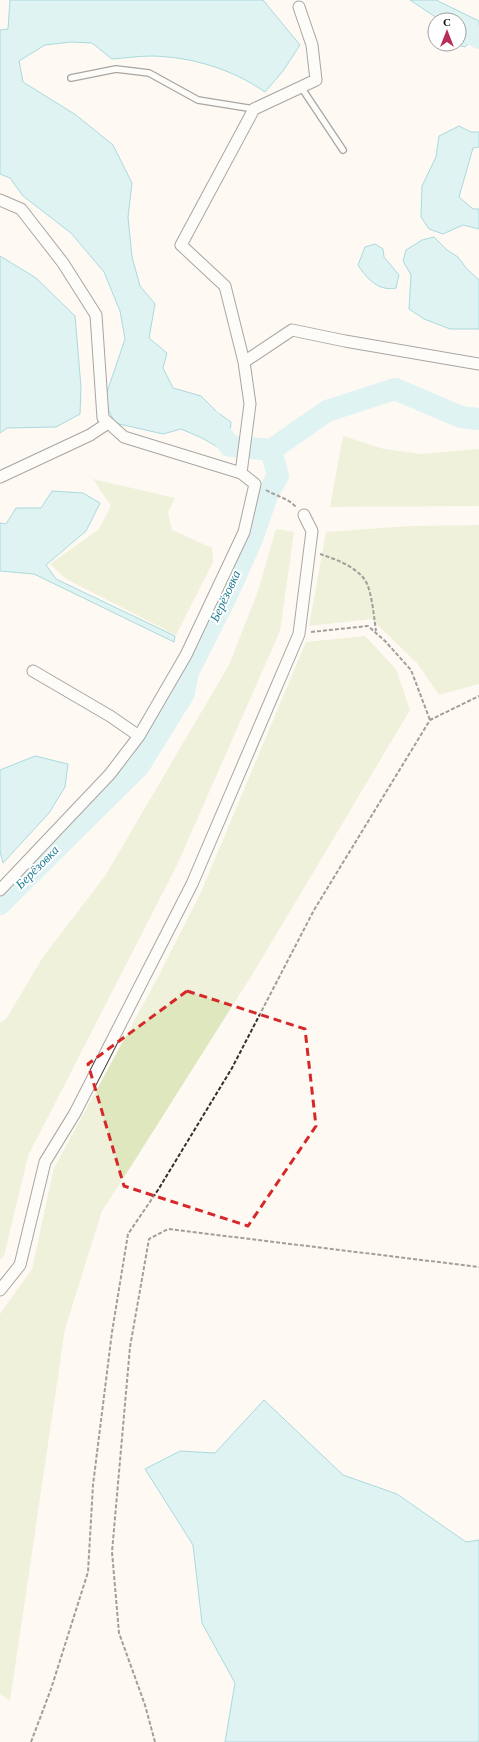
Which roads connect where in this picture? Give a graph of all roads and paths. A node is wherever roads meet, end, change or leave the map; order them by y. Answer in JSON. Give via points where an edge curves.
{"nodes":[{"id":1,"x":300,"y":7,"type":"dead end"},
{"id":2,"x":71,"y":78,"type":"dead end"},
{"id":3,"x":301,"y":86,"type":"junction"},
{"id":4,"x":254,"y":109,"type":"junction"},
{"id":5,"x":343,"y":150,"type":"dead end"},
{"id":6,"x":0,"y":200,"type":"edge"},
{"id":7,"x":244,"y":362,"type":"junction"},
{"id":8,"x":479,"y":364,"type":"edge"},
{"id":9,"x":108,"y":423,"type":"junction"},
{"id":10,"x":241,"y":473,"type":"junction"},
{"id":11,"x":0,"y":477,"type":"edge"},
{"id":12,"x":262,"y":488,"type":"dead end"},
{"id":13,"x":304,"y":515,"type":"joint"},
{"id":14,"x":310,"y":548,"type":"junction"},
{"id":15,"x":376,"y":632,"type":"junction"},
{"id":16,"x":299,"y":634,"type":"junction"},
{"id":17,"x":33,"y":671,"type":"dead end"},
{"id":18,"x":479,"y":696,"type":"edge"},
{"id":19,"x":430,"y":720,"type":"junction"},
{"id":20,"x":138,"y":736,"type":"junction"},
{"id":21,"x":0,"y":890,"type":"edge"},
{"id":22,"x":479,"y":1267,"type":"edge"},
{"id":23,"x":0,"y":1290,"type":"edge"},
{"id":24,"x":32,"y":1742,"type":"edge"},
{"id":25,"x":155,"y":1742,"type":"edge"}],
"edges":[{"from":1,"to":3,"type":"street","via":[[312,45],[316,80]]},
{"from":2,"to":4,"type":"lane","via":[[116,69],[149,73],[198,100]]},
{"from":3,"to":4,"type":"street"},
{"from":3,"to":5,"type":"lane"},
{"from":4,"to":7,"type":"street","via":[[181,245],[225,286]]},
{"from":6,"to":9,"type":"street","via":[[21,209],[63,263],[96,315],[103,418]]},
{"from":7,"to":8,"type":"street","via":[[292,330]]},
{"from":7,"to":10,"type":"street","via":[[250,404]]},
{"from":9,"to":10,"type":"street","via":[[124,437]]},
{"from":9,"to":11,"type":"street","via":[[90,435]]},
{"from":10,"to":20,"type":"street","via":[[255,484],[244,532],[186,655]]},
{"from":12,"to":13,"type":"path","via":[[291,501]]},
{"from":13,"to":14,"type":"street","via":[[312,531]]},
{"from":14,"to":15,"type":"path","via":[[345,563],[365,580],[373,607]]},
{"from":14,"to":16,"type":"street"},
{"from":15,"to":16,"type":"path","via":[[368,626]]},
{"from":15,"to":19,"type":"path","via":[[411,670]]},
{"from":16,"to":23,"type":"street","via":[[192,884],[75,1113],[45,1162],[20,1265]]},
{"from":17,"to":20,"type":"street","via":[[110,716]]},
{"from":18,"to":19,"type":"path"},
{"from":19,"to":24,"type":"path","via":[[314,910],[232,1068],[158,1190],[128,1234],[112,1332],[93,1485],[88,1572]]},
{"from":20,"to":21,"type":"street","via":[[110,774]]},
{"from":22,"to":25,"type":"path","via":[[168,1229],[149,1239],[130,1347],[112,1552],[119,1633],[145,1705]]}]}
